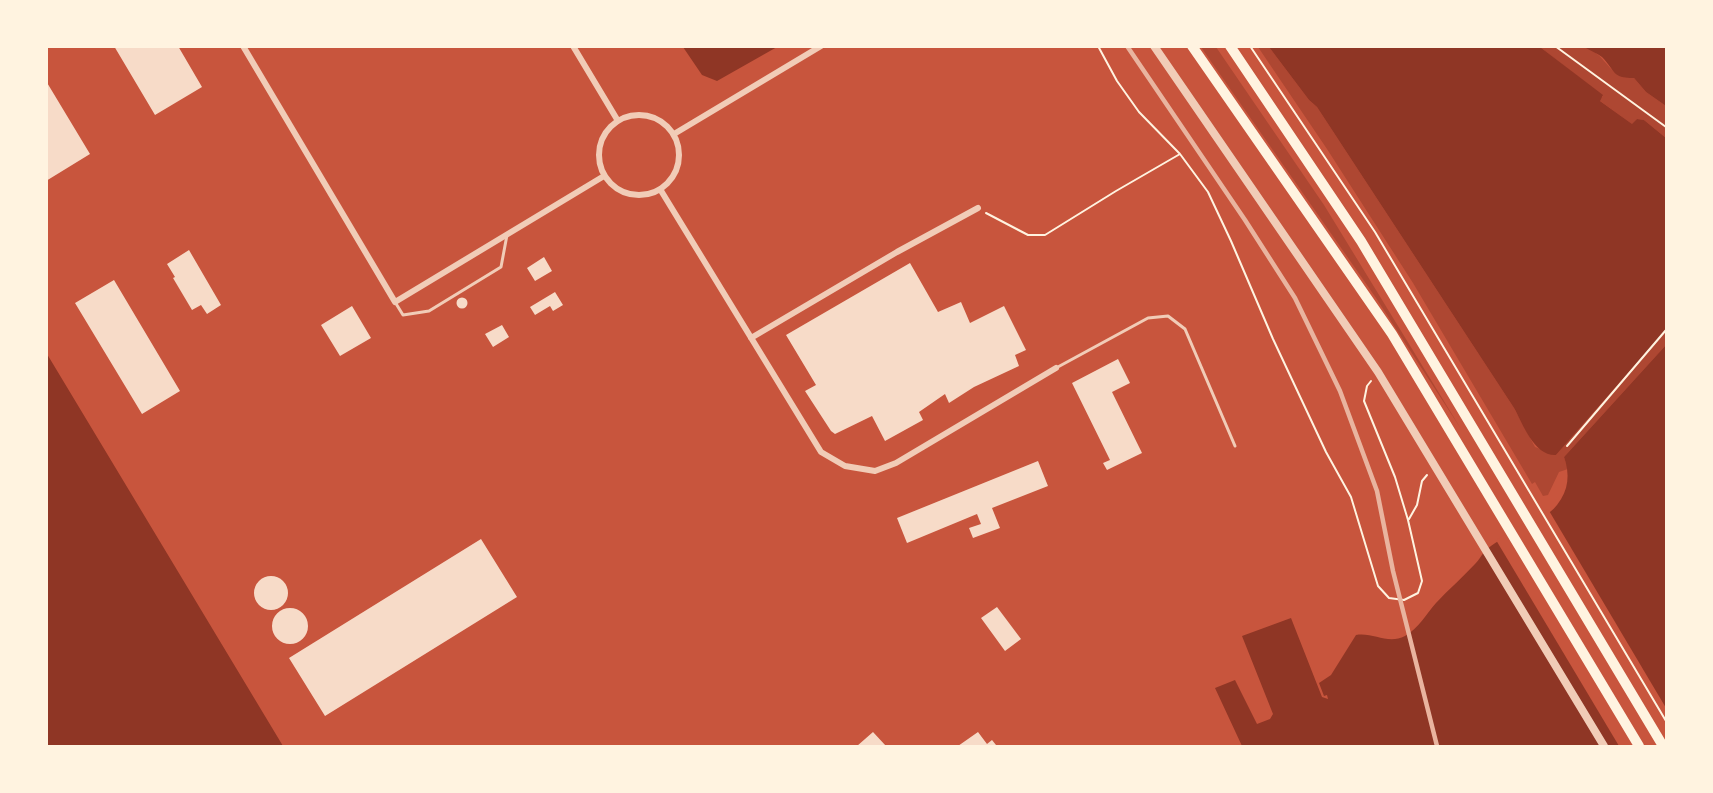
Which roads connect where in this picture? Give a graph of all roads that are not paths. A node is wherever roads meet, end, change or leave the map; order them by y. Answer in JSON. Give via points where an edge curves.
{"nodes":[{"id":1,"x":243,"y":46,"type":"edge"},
{"id":2,"x":573,"y":46,"type":"edge"},
{"id":3,"x":821,"y":46,"type":"edge"},
{"id":4,"x":1154,"y":46,"type":"edge"},
{"id":5,"x":1192,"y":46,"type":"edge"},
{"id":6,"x":1230,"y":46,"type":"edge"},
{"id":7,"x":618,"y":121,"type":"junction"},
{"id":8,"x":675,"y":134,"type":"junction"},
{"id":9,"x":604,"y":176,"type":"junction"},
{"id":10,"x":660,"y":189,"type":"junction"},
{"id":11,"x":978,"y":208,"type":"road end"},
{"id":12,"x":508,"y":234,"type":"junction"},
{"id":13,"x":394,"y":302,"type":"junction"},
{"id":14,"x":751,"y":338,"type":"junction"},
{"id":15,"x":1056,"y":368,"type":"joint"},
{"id":16,"x":1235,"y":446,"type":"dead end"},
{"id":17,"x":1604,"y":747,"type":"edge"},
{"id":18,"x":1639,"y":747,"type":"edge"},
{"id":19,"x":1663,"y":747,"type":"edge"}],
"edges":[{"from":1,"to":13,"type":"street"},
{"from":2,"to":7,"type":"street"},
{"from":3,"to":8,"type":"street"},
{"from":4,"to":17,"type":"street","via":[[1378,372]]},
{"from":5,"to":18,"type":"highway","via":[[1392,334]]},
{"from":6,"to":19,"type":"highway","via":[[1361,242]]},
{"from":7,"to":8,"type":"street","via":[[645,114],[662,121]]},
{"from":7,"to":9,"type":"street","via":[[601,140],[598,158]]},
{"from":8,"to":10,"type":"street","via":[[680,152],[677,170]]},
{"from":9,"to":10,"type":"street","via":[[616,189],[633,196]]},
{"from":9,"to":12,"type":"street"},
{"from":10,"to":14,"type":"street"},
{"from":11,"to":14,"type":"street"},
{"from":12,"to":13,"type":"street"},
{"from":12,"to":13,"type":"lane","via":[[501,267],[429,311],[403,315]]},
{"from":14,"to":15,"type":"street","via":[[821,452],[845,466],[875,471],[896,463]]},
{"from":15,"to":16,"type":"lane","via":[[1148,318],[1168,316],[1185,329]]}]}
